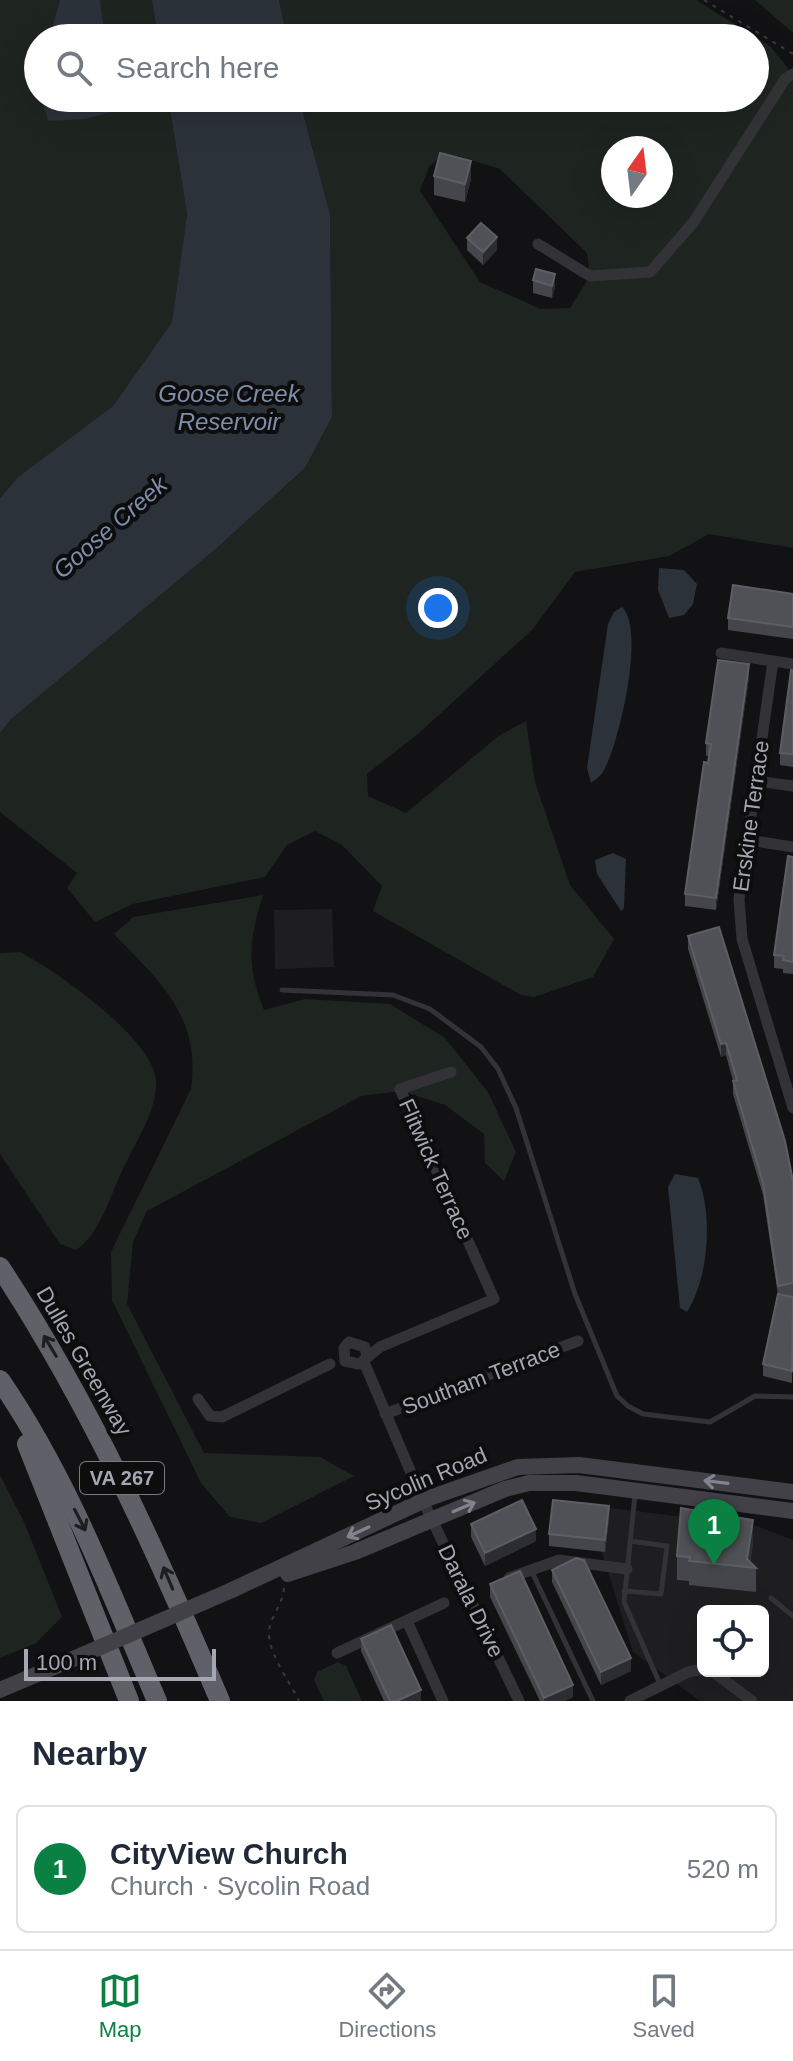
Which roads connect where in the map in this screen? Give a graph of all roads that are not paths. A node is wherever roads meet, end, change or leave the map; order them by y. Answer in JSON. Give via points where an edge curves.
{"nodes":[{"id":1,"x":793,"y":74,"type":"edge"},
{"id":2,"x":769,"y":104,"type":"edge"},
{"id":3,"x":764,"y":112,"type":"edge"},
{"id":4,"x":538,"y":244,"type":"dead end"},
{"id":5,"x":721,"y":653,"type":"dead end"},
{"id":6,"x":773,"y":661,"type":"junction"},
{"id":7,"x":793,"y":664,"type":"edge"},
{"id":8,"x":756,"y":781,"type":"junction"},
{"id":9,"x":793,"y":786,"type":"edge"},
{"id":10,"x":748,"y":840,"type":"junction"},
{"id":11,"x":793,"y":847,"type":"edge"},
{"id":12,"x":282,"y":990,"type":"dead end"},
{"id":13,"x":451,"y":1072,"type":"dead end"},
{"id":14,"x":792,"y":1100,"type":"edge"},
{"id":15,"x":2,"y":1275,"type":"edge"},
{"id":16,"x":578,"y":1341,"type":"dead end"},
{"id":17,"x":343,"y":1351,"type":"junction"},
{"id":18,"x":361,"y":1361,"type":"junction"},
{"id":19,"x":330,"y":1364,"type":"junction"},
{"id":20,"x":0,"y":1380,"type":"edge"},
{"id":21,"x":0,"y":1386,"type":"edge"},
{"id":22,"x":793,"y":1397,"type":"edge"},
{"id":23,"x":198,"y":1399,"type":"dead end"},
{"id":24,"x":385,"y":1414,"type":"junction"},
{"id":25,"x":635,"y":1490,"type":"junction"},
{"id":26,"x":793,"y":1492,"type":"edge"},
{"id":27,"x":423,"y":1501,"type":"junction"},
{"id":28,"x":793,"y":1511,"type":"edge"},
{"id":29,"x":432,"y":1520,"type":"junction"},
{"id":30,"x":630,"y":1541,"type":"junction"},
{"id":31,"x":531,"y":1569,"type":"junction"},
{"id":32,"x":627,"y":1569,"type":"junction"},
{"id":33,"x":498,"y":1582,"type":"edge"},
{"id":34,"x":232,"y":1590,"type":"junction"},
{"id":35,"x":624,"y":1591,"type":"junction"},
{"id":36,"x":771,"y":1598,"type":"dead end"},
{"id":37,"x":444,"y":1603,"type":"dead end"},
{"id":38,"x":793,"y":1616,"type":"edge"},
{"id":39,"x":407,"y":1621,"type":"junction"},
{"id":40,"x":337,"y":1653,"type":"dead end"},
{"id":41,"x":697,"y":1670,"type":"edge"},
{"id":42,"x":720,"y":1677,"type":"edge"},
{"id":43,"x":661,"y":1685,"type":"junction"},
{"id":44,"x":0,"y":1690,"type":"edge"},
{"id":45,"x":129,"y":1701,"type":"edge"},
{"id":46,"x":157,"y":1701,"type":"edge"},
{"id":47,"x":220,"y":1701,"type":"edge"},
{"id":48,"x":443,"y":1701,"type":"edge"},
{"id":49,"x":519,"y":1701,"type":"edge"},
{"id":50,"x":593,"y":1701,"type":"edge"},
{"id":51,"x":630,"y":1701,"type":"edge"},
{"id":52,"x":752,"y":1701,"type":"edge"}],
"edges":[{"from":1,"to":2,"type":"street"},
{"from":3,"to":4,"type":"street","via":[[693,223],[650,272],[590,276]]},
{"from":5,"to":6,"type":"street"},
{"from":6,"to":7,"type":"street"},
{"from":6,"to":8,"type":"street","name":"Erskine Terrace"},
{"from":8,"to":9,"type":"street"},
{"from":8,"to":10,"type":"street","name":"Erskine Terrace"},
{"from":10,"to":11,"type":"street"},
{"from":10,"to":14,"type":"street","name":"Erskine Terrace","via":[[739,899],[742,939]]},
{"from":12,"to":22,"type":"lane","via":[[393,995],[430,1009],[481,1047],[516,1108],[575,1294],[617,1396],[628,1406],[643,1414],[710,1422],[755,1396]]},
{"from":13,"to":18,"type":"street","name":"Flitwick Terrace","via":[[400,1089],[494,1299],[380,1347]]},
{"from":47,"to":15,"type":"highway","name":"Dulles Greenway","number":"VA 267","one_way":true,"via":[[111,1455]]},
{"from":16,"to":24,"type":"street","name":"Southam Terrace"},
{"from":17,"to":18,"type":"street","name":"Darala Drive"},
{"from":17,"to":18,"type":"street","via":[[352,1341]]},
{"from":17,"to":19,"type":"street"},
{"from":18,"to":19,"type":"street"},
{"from":18,"to":24,"type":"street","name":"Darala Drive"},
{"from":19,"to":23,"type":"street","via":[[222,1417],[210,1416]]},
{"from":20,"to":46,"type":"highway","number":"VA 267","one_way":true,"via":[[32,1425],[85,1529]]},
{"from":21,"to":45,"type":"highway","via":[[43,1480]]},
{"from":24,"to":27,"type":"street","name":"Darala Drive"},
{"from":25,"to":28,"type":"main road","name":"Sycolin Road"},
{"from":29,"to":25,"type":"main road","name":"Sycolin Road","one_way":true,"via":[[529,1483]]},
{"from":25,"to":30,"type":"lane"},
{"from":26,"to":27,"type":"main road","name":"Sycolin Road","one_way":true,"via":[[538,1464],[498,1471]]},
{"from":27,"to":29,"type":"street","name":"Darala Drive"},
{"from":27,"to":34,"type":"main road","name":"Sycolin Road","one_way":true},
{"from":29,"to":34,"type":"main road","name":"Sycolin Road","via":[[355,1552]]},
{"from":29,"to":49,"type":"street","name":"Darala Drive"},
{"from":30,"to":32,"type":"lane"},
{"from":30,"to":35,"type":"lane","via":[[667,1546],[661,1594]]},
{"from":31,"to":32,"type":"street","via":[[559,1560]]},
{"from":31,"to":33,"type":"street"},
{"from":31,"to":50,"type":"lane"},
{"from":32,"to":35,"type":"lane"},
{"from":34,"to":44,"type":"main road","name":"Sycolin Road","bridge":true},
{"from":35,"to":43,"type":"lane","via":[[626,1608]]},
{"from":36,"to":38,"type":"lane"},
{"from":37,"to":39,"type":"street"},
{"from":39,"to":40,"type":"street"},
{"from":39,"to":48,"type":"street"},
{"from":41,"to":43,"type":"street"},
{"from":42,"to":52,"type":"street"},
{"from":43,"to":51,"type":"street"}]}
